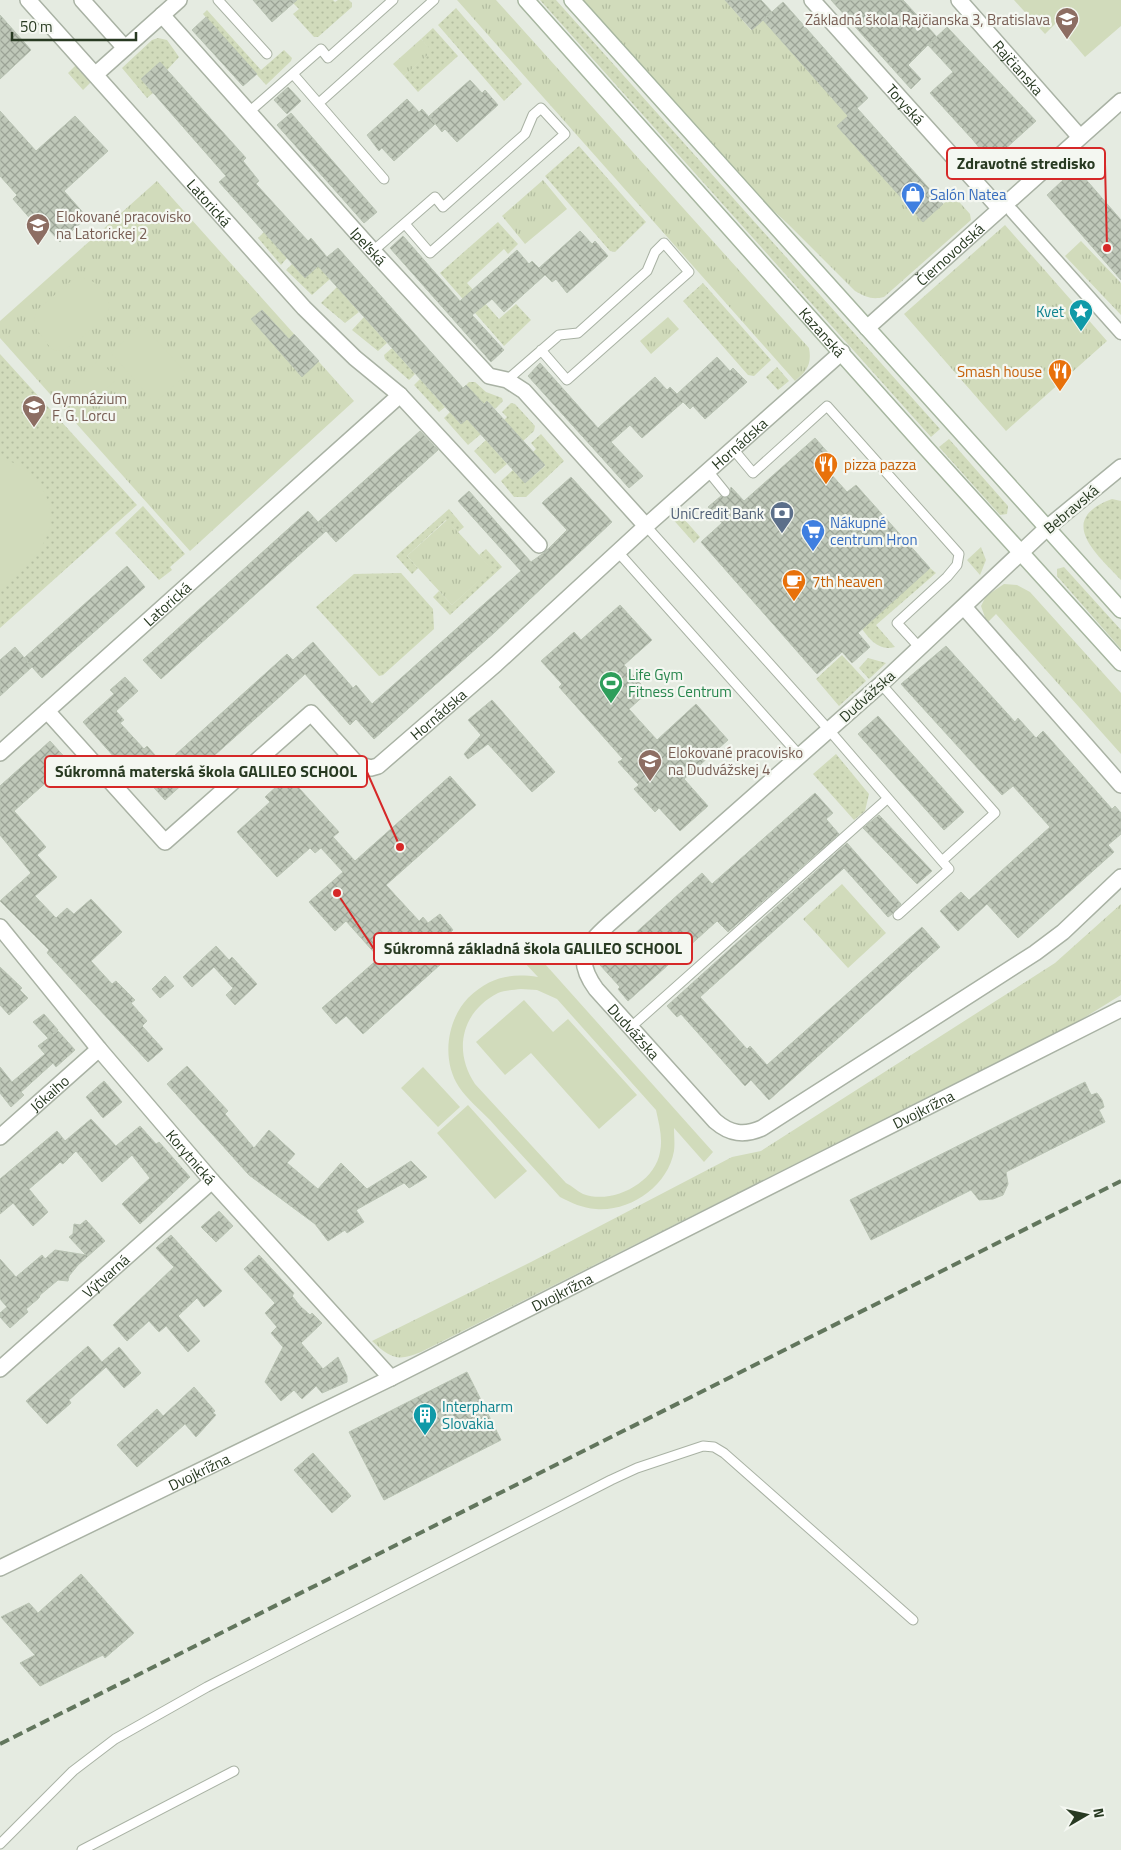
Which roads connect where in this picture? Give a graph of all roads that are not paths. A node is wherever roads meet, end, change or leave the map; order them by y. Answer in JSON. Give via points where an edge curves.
{"nodes":[{"id":1,"x":28,"y":0,"type":"edge"},
{"id":2,"x":82,"y":0,"type":"edge"},
{"id":3,"x":179,"y":0,"type":"edge"},
{"id":4,"x":218,"y":0,"type":"edge"},
{"id":5,"x":392,"y":0,"type":"edge"},
{"id":6,"x":434,"y":0,"type":"edge"},
{"id":7,"x":526,"y":0,"type":"edge"},
{"id":8,"x":572,"y":0,"type":"edge"},
{"id":9,"x":812,"y":0,"type":"edge"},
{"id":10,"x":959,"y":0,"type":"edge"},
{"id":11,"x":162,"y":15,"type":"junction"},
{"id":12,"x":125,"y":48,"type":"junction"},
{"id":13,"x":267,"y":54,"type":"dead end"},
{"id":14,"x":96,"y":74,"type":"junction"},
{"id":15,"x":293,"y":74,"type":"junction"},
{"id":16,"x":319,"y":103,"type":"junction"},
{"id":17,"x":1120,"y":104,"type":"edge"},
{"id":18,"x":249,"y":112,"type":"junction"},
{"id":19,"x":1079,"y":136,"type":"junction"},
{"id":20,"x":384,"y":179,"type":"dead end"},
{"id":21,"x":1005,"y":210,"type":"junction"},
{"id":22,"x":405,"y":224,"type":"junction"},
{"id":23,"x":373,"y":251,"type":"junction"},
{"id":24,"x":867,"y":328,"type":"junction"},
{"id":25,"x":1121,"y":333,"type":"edge"},
{"id":26,"x":541,"y":350,"type":"junction"},
{"id":27,"x":842,"y":352,"type":"junction"},
{"id":28,"x":507,"y":380,"type":"junction"},
{"id":29,"x":400,"y":395,"type":"junction"},
{"id":30,"x":732,"y":449,"type":"junction"},
{"id":31,"x":1121,"y":467,"type":"edge"},
{"id":32,"x":708,"y":471,"type":"junction"},
{"id":33,"x":725,"y":492,"type":"dead end"},
{"id":34,"x":646,"y":526,"type":"junction"},
{"id":35,"x":1048,"y":527,"type":"junction"},
{"id":36,"x":539,"y":545,"type":"dead end"},
{"id":37,"x":618,"y":552,"type":"junction"},
{"id":38,"x":1021,"y":552,"type":"junction"},
{"id":39,"x":964,"y":607,"type":"junction"},
{"id":40,"x":1121,"y":610,"type":"edge"},
{"id":41,"x":920,"y":648,"type":"junction"},
{"id":42,"x":1121,"y":663,"type":"edge"},
{"id":43,"x":881,"y":684,"type":"junction"},
{"id":44,"x":47,"y":711,"type":"junction"},
{"id":45,"x":829,"y":730,"type":"junction"},
{"id":46,"x":0,"y":753,"type":"edge"},
{"id":47,"x":800,"y":756,"type":"junction"},
{"id":48,"x":1121,"y":785,"type":"edge"},
{"id":49,"x":887,"y":799,"type":"junction"},
{"id":50,"x":942,"y":861,"type":"junction"},
{"id":51,"x":1121,"y":877,"type":"edge"},
{"id":52,"x":898,"y":915,"type":"dead end"},
{"id":53,"x":0,"y":927,"type":"edge"},
{"id":54,"x":1121,"y":1009,"type":"edge"},
{"id":55,"x":630,"y":1027,"type":"junction"},
{"id":56,"x":98,"y":1049,"type":"junction"},
{"id":57,"x":0,"y":1137,"type":"edge"},
{"id":58,"x":212,"y":1181,"type":"junction"},
{"id":59,"x":0,"y":1369,"type":"edge"},
{"id":60,"x":391,"y":1378,"type":"junction"},
{"id":61,"x":0,"y":1568,"type":"edge"},
{"id":62,"x":913,"y":1620,"type":"dead end"},
{"id":63,"x":234,"y":1771,"type":"dead end"},
{"id":64,"x":0,"y":1844,"type":"edge"},
{"id":65,"x":82,"y":1850,"type":"edge"}],
"edges":[{"from":1,"to":14,"type":"street","name":"Latorická"},
{"from":2,"to":12,"type":"street"},
{"from":3,"to":11,"type":"street"},
{"from":4,"to":13,"type":"lane"},
{"from":5,"to":15,"type":"lane","via":[[328,58],[321,49]]},
{"from":6,"to":16,"type":"lane"},
{"from":7,"to":27,"type":"street","name":"Kazanská"},
{"from":8,"to":24,"type":"street"},
{"from":9,"to":21,"type":"street","name":"Toryská"},
{"from":10,"to":19,"type":"street","name":"Rajčianska"},
{"from":11,"to":12,"type":"street"},
{"from":11,"to":18,"type":"street","name":"Ipeľská"},
{"from":12,"to":14,"type":"street"},
{"from":14,"to":29,"type":"street","name":"Latorická","via":[[304,308]]},
{"from":15,"to":16,"type":"lane"},
{"from":15,"to":18,"type":"lane"},
{"from":16,"to":20,"type":"lane"},
{"from":17,"to":19,"type":"street","name":"Čiernovodská"},
{"from":18,"to":23,"type":"street","name":"Ipeľská"},
{"from":19,"to":21,"type":"street","name":"Čiernovodská"},
{"from":21,"to":24,"type":"street","name":"Čiernovodská"},
{"from":21,"to":25,"type":"street"},
{"from":22,"to":22,"type":"lane","via":[[435,197],[444,206],[525,134],[533,116],[541,108],[565,134],[430,253]]},
{"from":22,"to":23,"type":"lane"},
{"from":23,"to":28,"type":"street","name":"Ipeľská","via":[[489,376]]},
{"from":24,"to":35,"type":"street"},
{"from":26,"to":26,"type":"lane","via":[[559,335],[578,333],[647,271],[654,252],[664,243],[689,272],[567,380]]},
{"from":26,"to":28,"type":"lane"},
{"from":27,"to":30,"type":"street","name":"Hornádska"},
{"from":27,"to":38,"type":"street","name":"Kazanská"},
{"from":28,"to":34,"type":"street","name":"Ipeľská","via":[[524,391]]},
{"from":29,"to":36,"type":"street","name":"Latorická"},
{"from":29,"to":44,"type":"street","name":"Latorická"},
{"from":30,"to":32,"type":"street","name":"Hornádska"},
{"from":30,"to":41,"type":"lane","via":[[753,472],[827,406],[959,554],[957,565],[947,577],[897,623]]},
{"from":31,"to":35,"type":"street","name":"Bebravská"},
{"from":32,"to":33,"type":"lane"},
{"from":32,"to":34,"type":"street","name":"Hornádska"},
{"from":34,"to":37,"type":"street","name":"Hornádska"},
{"from":34,"to":45,"type":"lane"},
{"from":35,"to":38,"type":"street","name":"Bebravská"},
{"from":35,"to":40,"type":"street"},
{"from":37,"to":44,"type":"street","name":"Hornádska","via":[[378,766],[371,768],[357,764],[311,713],[165,842]]},
{"from":37,"to":47,"type":"lane"},
{"from":38,"to":39,"type":"street","name":"Dudvážska"},
{"from":38,"to":42,"type":"street","name":"Kazanská"},
{"from":39,"to":41,"type":"street","name":"Dudvážska"},
{"from":39,"to":48,"type":"street"},
{"from":41,"to":43,"type":"street","name":"Dudvážska"},
{"from":43,"to":45,"type":"street","name":"Dudvážska"},
{"from":43,"to":50,"type":"lane","via":[[995,813]]},
{"from":44,"to":46,"type":"street","name":"Latorická"},
{"from":45,"to":47,"type":"street","name":"Dudvážska"},
{"from":45,"to":49,"type":"lane"},
{"from":47,"to":55,"type":"street","name":"Dudvážska","via":[[587,945],[584,957],[589,979]]},
{"from":49,"to":50,"type":"lane"},
{"from":49,"to":55,"type":"lane"},
{"from":50,"to":52,"type":"lane","via":[[949,869]]},
{"from":51,"to":55,"type":"street","name":"Dudvážska","via":[[1035,954],[755,1131],[735,1133],[724,1129]]},
{"from":53,"to":56,"type":"street","name":"Korytnická"},
{"from":54,"to":60,"type":"street","name":"Dvojkrížna"},
{"from":56,"to":57,"type":"street","name":"Jókaiho"},
{"from":56,"to":58,"type":"street","name":"Korytnická"},
{"from":58,"to":59,"type":"street","name":"Výtvarná"},
{"from":58,"to":60,"type":"street","name":"Korytnická"},
{"from":60,"to":61,"type":"street","name":"Dvojkrížna"},
{"from":62,"to":64,"type":"lane","via":[[724,1453],[714,1447],[703,1446],[612,1480],[208,1687],[115,1739],[73,1771]]},
{"from":63,"to":65,"type":"lane"}]}
